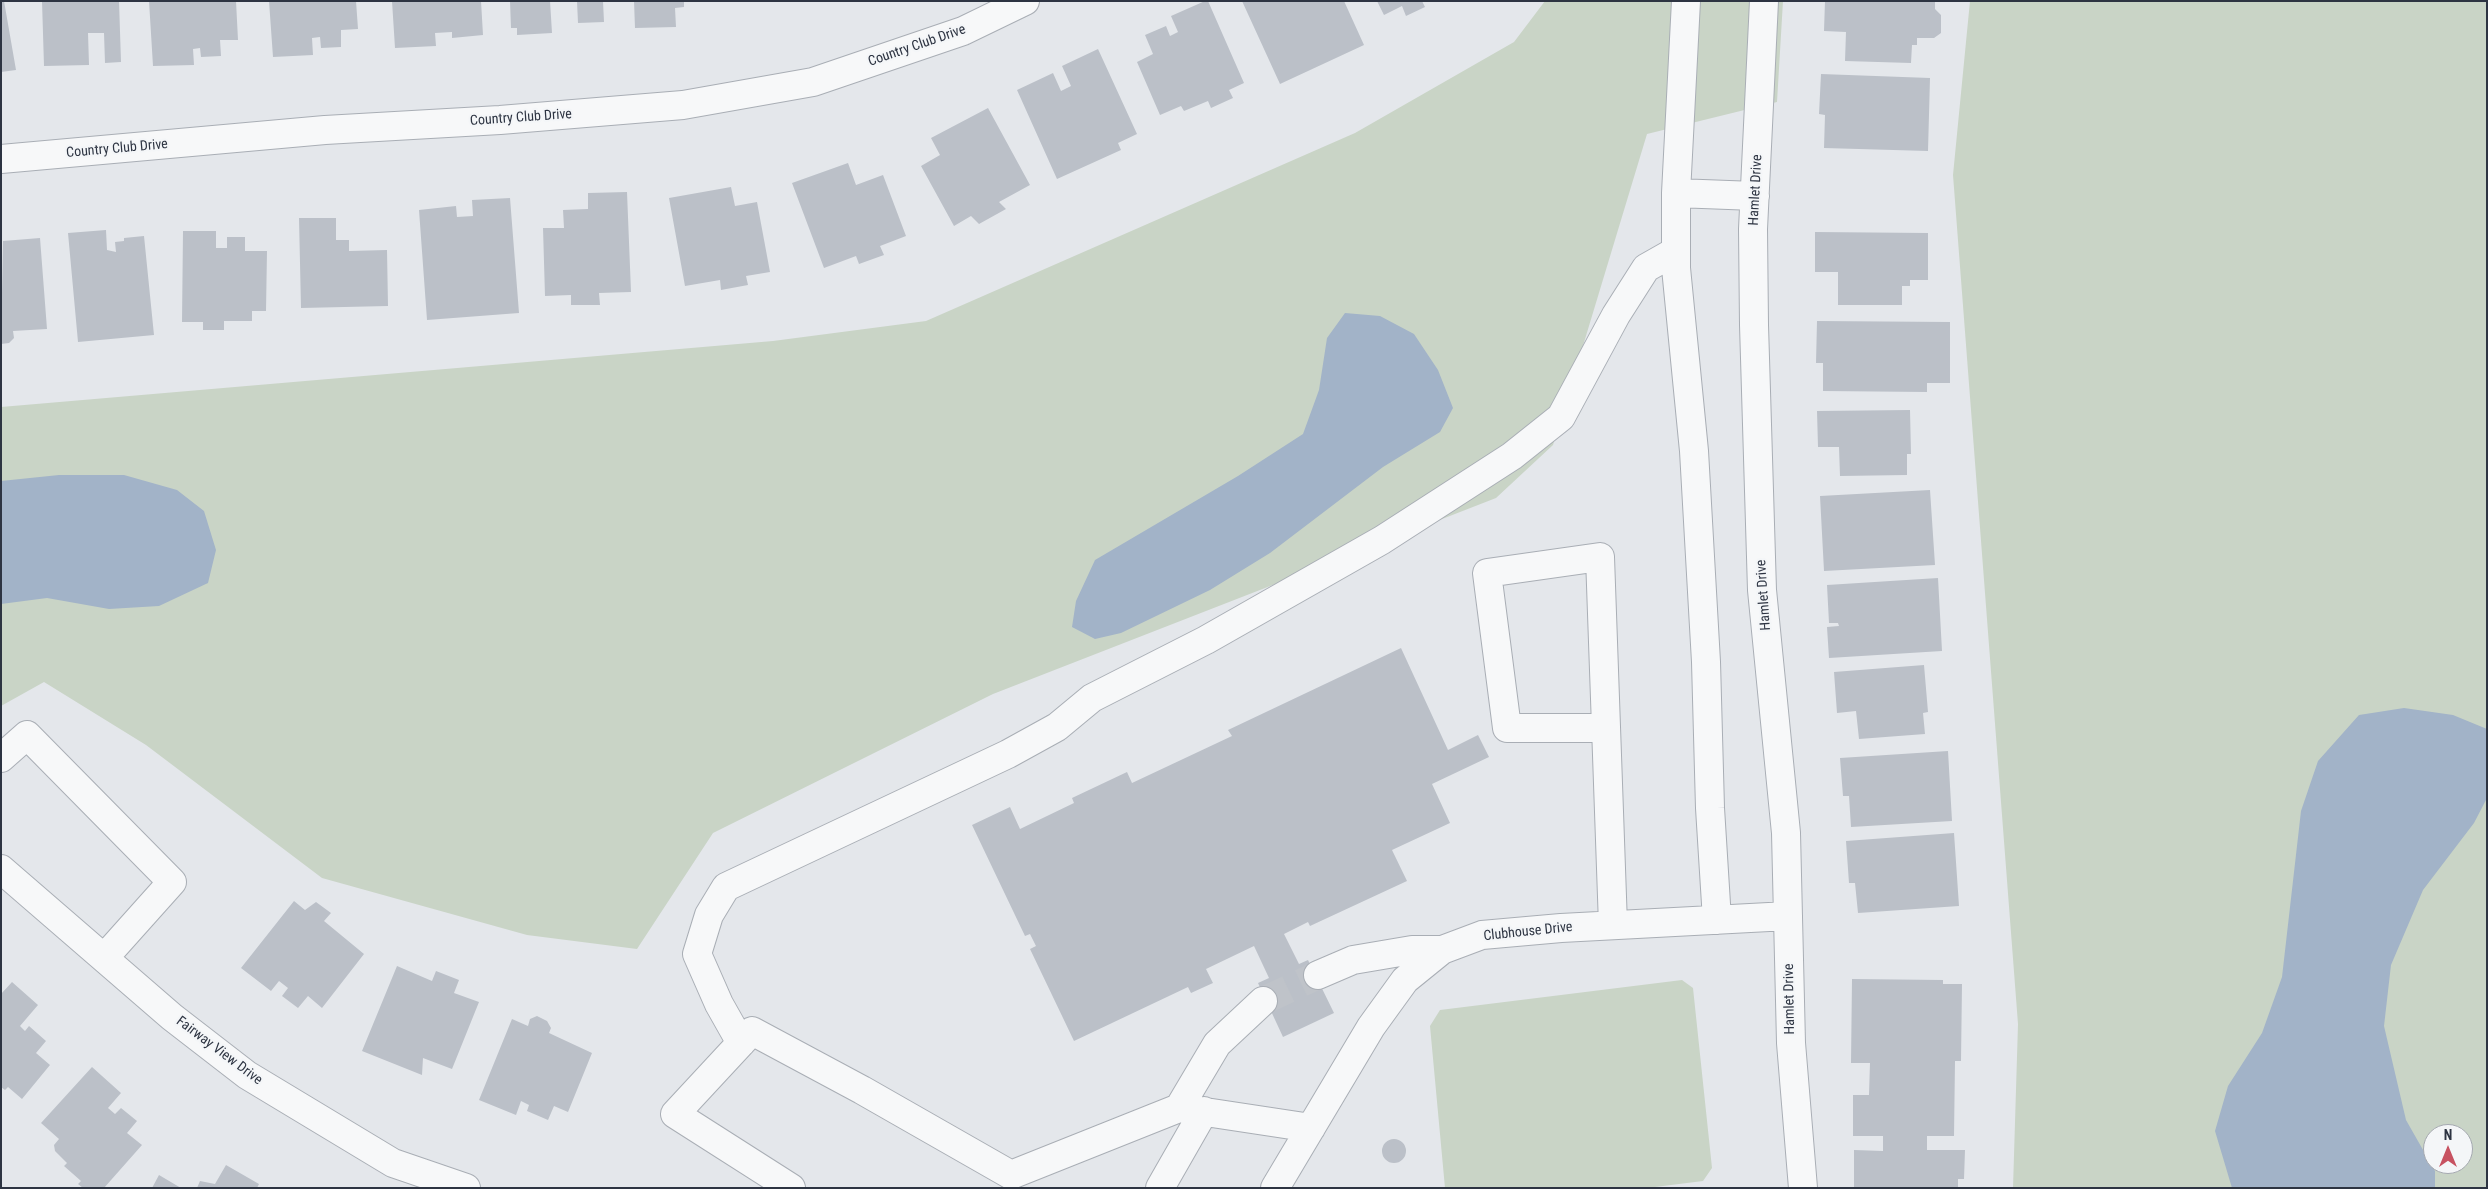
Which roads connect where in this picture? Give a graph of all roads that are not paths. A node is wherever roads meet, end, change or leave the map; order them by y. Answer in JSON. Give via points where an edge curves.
{"nodes":[{"id":1,"x":1025,"y":1,"type":"edge"},
{"id":2,"x":1686,"y":1,"type":"edge"},
{"id":3,"x":1764,"y":1,"type":"edge"},
{"id":4,"x":1,"y":159,"type":"edge"},
{"id":5,"x":1676,"y":193,"type":"junction"},
{"id":6,"x":1755,"y":196,"type":"junction"},
{"id":7,"x":1676,"y":251,"type":"junction"},
{"id":8,"x":1606,"y":728,"type":"junction"},
{"id":9,"x":1,"y":758,"type":"edge"},
{"id":10,"x":1,"y":869,"type":"edge"},
{"id":11,"x":1788,"y":916,"type":"junction"},
{"id":12,"x":1717,"y":920,"type":"junction"},
{"id":13,"x":1613,"y":925,"type":"junction"},
{"id":14,"x":1442,"y":950,"type":"junction"},
{"id":15,"x":104,"y":958,"type":"junction"},
{"id":16,"x":1318,"y":974,"type":"tunnel mouth"},
{"id":17,"x":1263,"y":1001,"type":"tunnel mouth"},
{"id":18,"x":741,"y":1043,"type":"junction"},
{"id":19,"x":1192,"y":1110,"type":"junction"},
{"id":20,"x":1311,"y":1128,"type":"junction"},
{"id":21,"x":466,"y":1188,"type":"edge"},
{"id":22,"x":791,"y":1188,"type":"edge"},
{"id":23,"x":1160,"y":1188,"type":"edge"},
{"id":24,"x":1275,"y":1188,"type":"edge"},
{"id":25,"x":1803,"y":1188,"type":"edge"}],
"edges":[{"from":1,"to":4,"type":"street","name":"Country Club Drive","via":[[963,31],[813,82],[683,105],[325,130]]},
{"from":2,"to":5,"type":"street"},
{"from":3,"to":6,"type":"street","name":"Hamlet Drive"},
{"from":5,"to":6,"type":"street"},
{"from":5,"to":7,"type":"street"},
{"from":6,"to":11,"type":"street","name":"Hamlet Drive","via":[[1754,325],[1762,590],[1786,833]]},
{"from":7,"to":12,"type":"street","via":[[1694,452]]},
{"from":7,"to":18,"type":"street","via":[[1646,268],[1616,315],[1562,417],[1512,456],[1382,540],[1206,640],[1092,698],[1057,727],[1008,754],[726,887],[709,915],[697,954]]},
{"from":8,"to":8,"type":"street","via":[[1600,557],[1487,573],[1507,728]]},
{"from":8,"to":13,"type":"street"},
{"from":9,"to":15,"type":"street","via":[[27,735],[172,882]]},
{"from":10,"to":15,"type":"street","name":"Fairway View Drive"},
{"from":11,"to":12,"type":"street","name":"Clubhouse Drive"},
{"from":11,"to":25,"type":"street","name":"Hamlet Drive","via":[[1791,1043]]},
{"from":12,"to":13,"type":"street","name":"Clubhouse Drive"},
{"from":13,"to":14,"type":"street","name":"Clubhouse Drive","via":[[1482,934]]},
{"from":14,"to":16,"type":"street","via":[[1412,950],[1353,960]]},
{"from":14,"to":20,"type":"street","name":"Clubhouse Drive","via":[[1405,980],[1371,1027]]},
{"from":15,"to":21,"type":"street","name":"Fairway View Drive","via":[[172,1017],[246,1074],[393,1163]]},
{"from":17,"to":19,"type":"street","via":[[1217,1044]]},
{"from":18,"to":19,"type":"street","via":[[752,1031],[1011,1175]]},
{"from":18,"to":22,"type":"street","via":[[675,1114]]},
{"from":19,"to":20,"type":"street"},
{"from":19,"to":23,"type":"street"},
{"from":20,"to":24,"type":"street","name":"Clubhouse Drive"}]}
